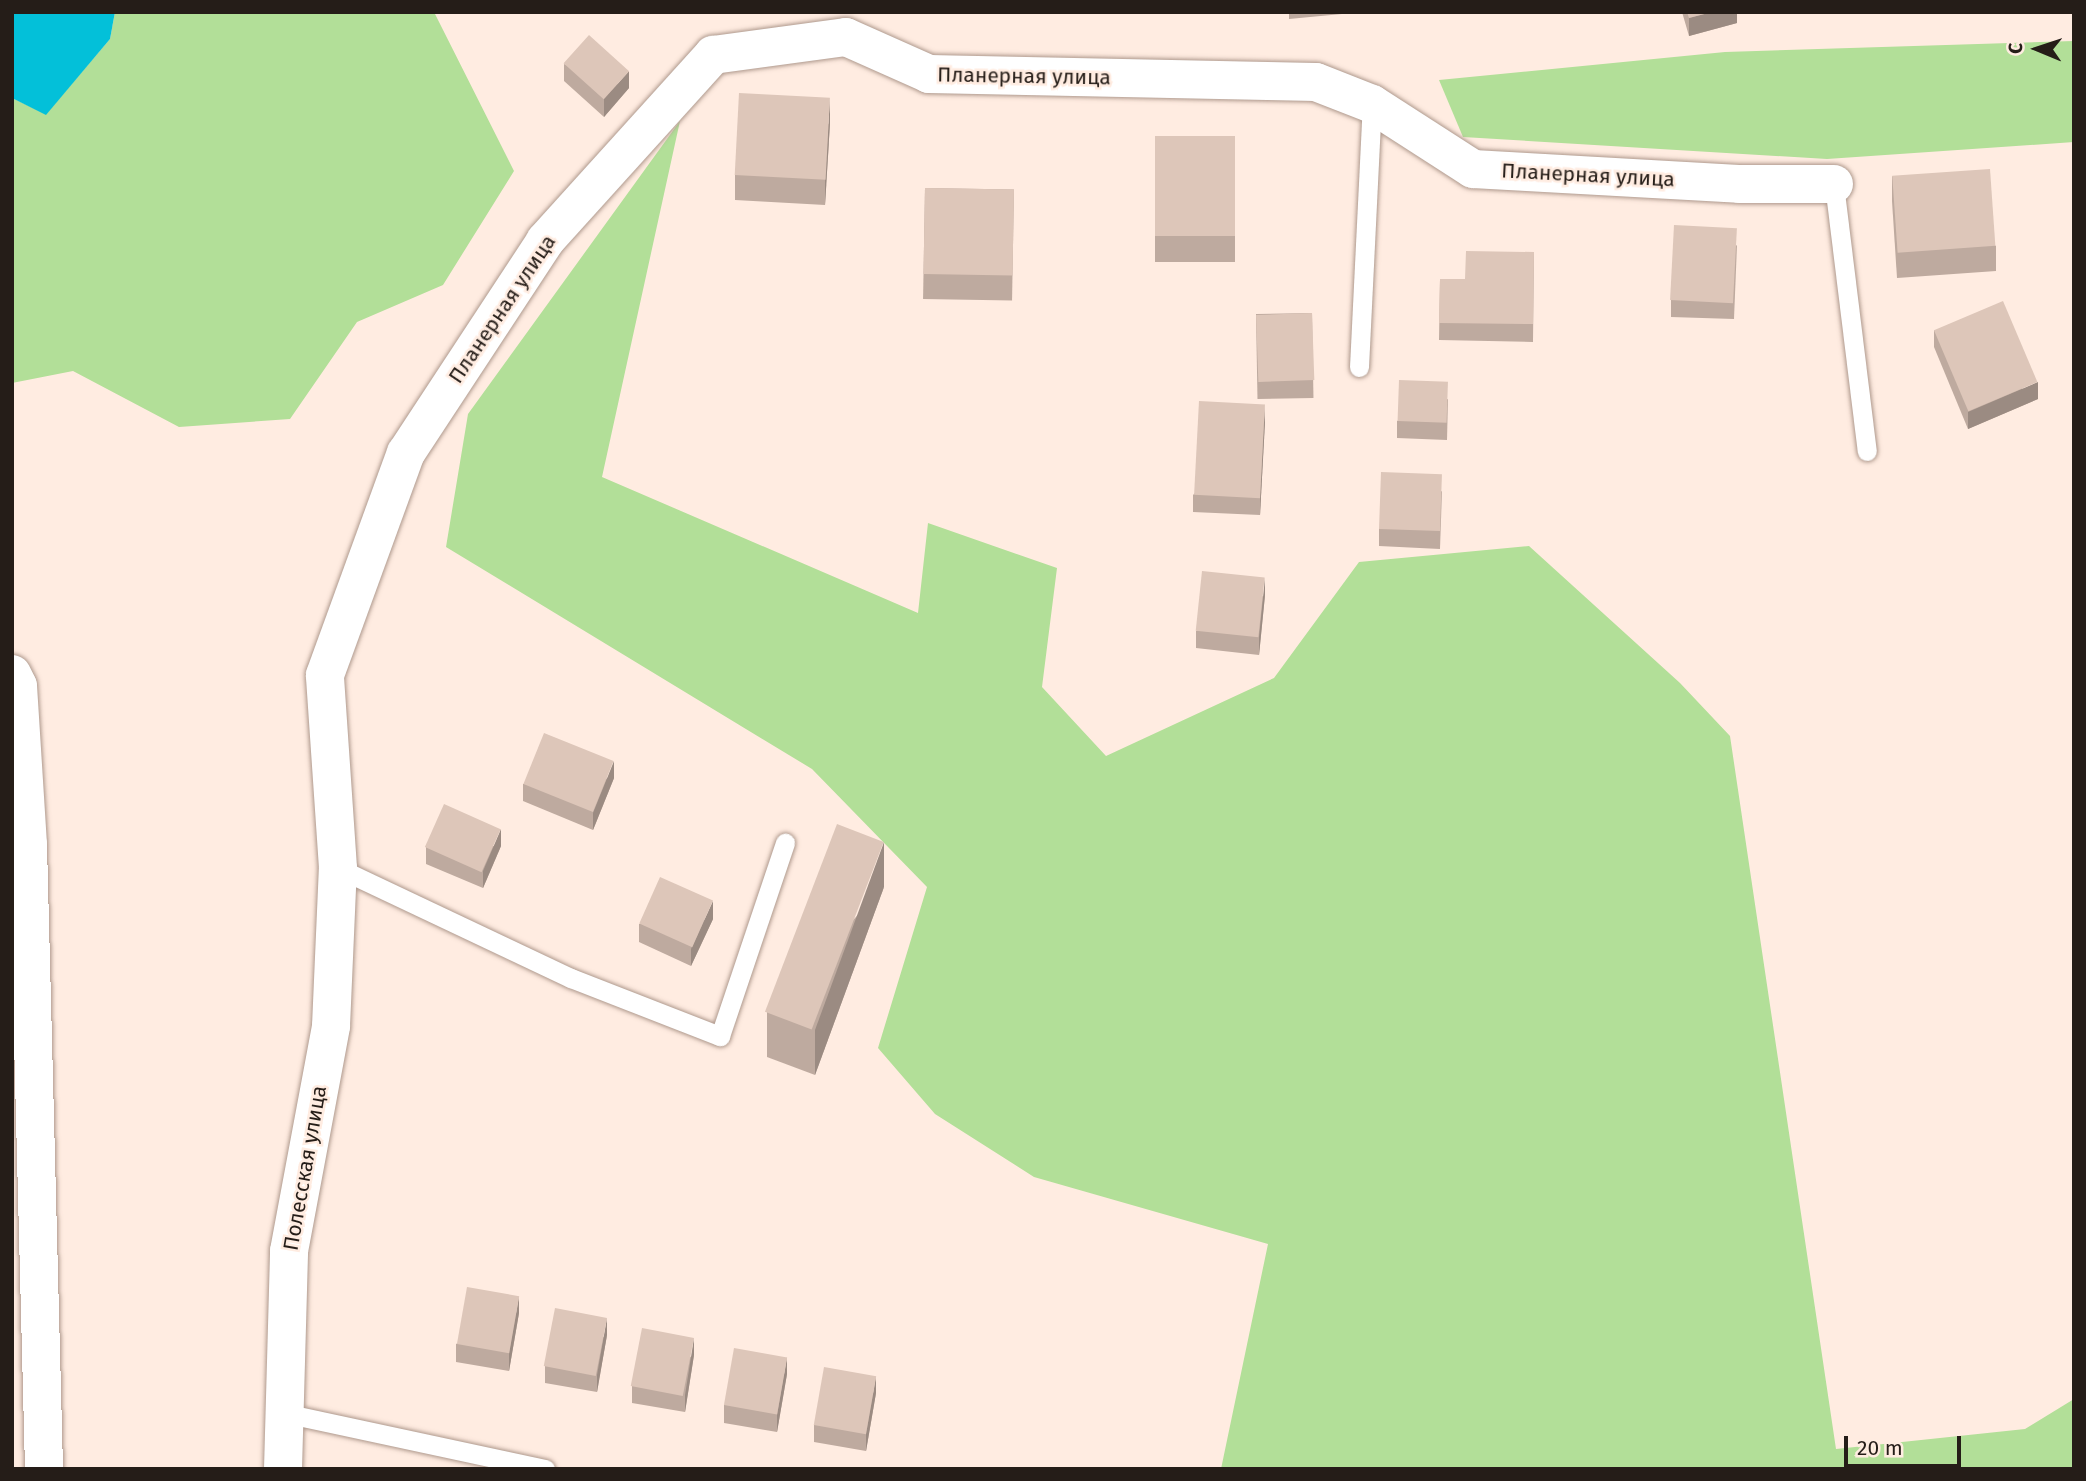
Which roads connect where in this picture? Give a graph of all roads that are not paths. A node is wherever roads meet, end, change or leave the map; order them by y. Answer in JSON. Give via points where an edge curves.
{"nodes":[{"id":1,"x":849,"y":25,"type":"edge"},
{"id":2,"x":1372,"y":104,"type":"junction"},
{"id":3,"x":1834,"y":184,"type":"joint"},
{"id":4,"x":1359,"y":367,"type":"dead end"},
{"id":5,"x":1867,"y":451,"type":"dead end"},
{"id":6,"x":12,"y":674,"type":"edge"},
{"id":7,"x":785,"y":843,"type":"dead end"},
{"id":8,"x":338,"y":868,"type":"junction"},
{"id":9,"x":284,"y":1413,"type":"junction"},
{"id":10,"x":44,"y":1469,"type":"edge"},
{"id":11,"x":283,"y":1469,"type":"edge"},
{"id":12,"x":545,"y":1469,"type":"edge"}],
"edges":[{"from":1,"to":2,"type":"street","name":"Планерная улица","via":[[929,74],[1316,82]]},
{"from":1,"to":8,"type":"street","name":"Планерная улица","via":[[713,55],[545,241],[406,453],[324,674]]},
{"from":2,"to":3,"type":"street","name":"Планерная улица","via":[[1473,169],[1739,184]]},
{"from":2,"to":4,"type":"lane"},
{"from":3,"to":5,"type":"lane"},
{"from":6,"to":10,"type":"street","via":[[18,686],[28,845]]},
{"from":7,"to":8,"type":"lane","via":[[720,1036],[571,978]]},
{"from":8,"to":9,"type":"street","name":"Полесская улица","via":[[331,1026],[289,1251]]},
{"from":9,"to":11,"type":"street","name":"Полесская улица"},
{"from":9,"to":12,"type":"lane"}]}
